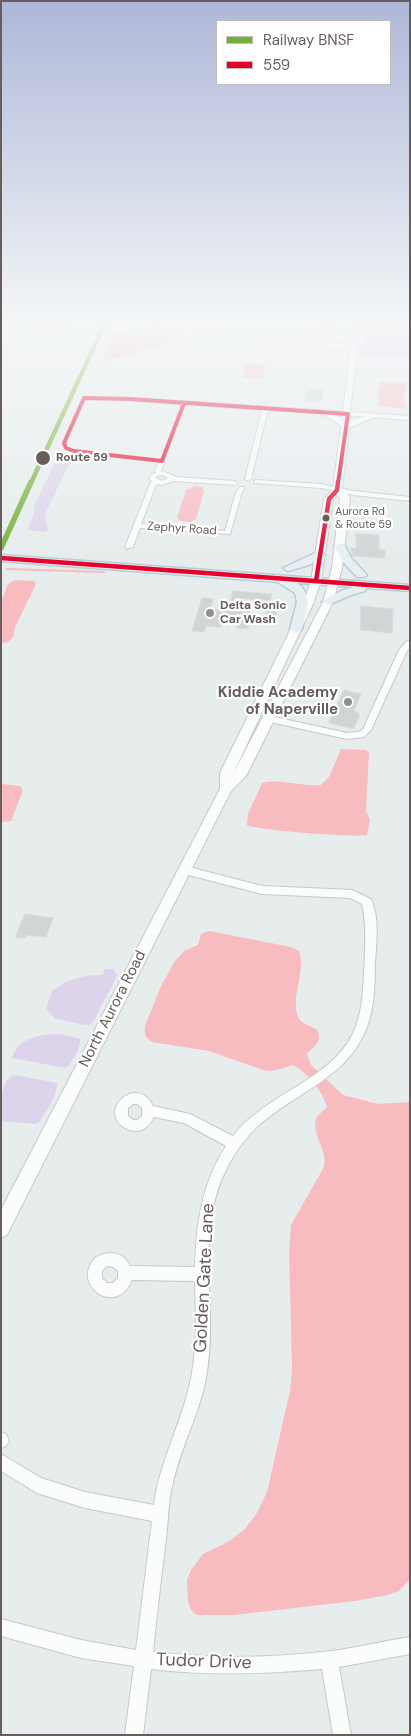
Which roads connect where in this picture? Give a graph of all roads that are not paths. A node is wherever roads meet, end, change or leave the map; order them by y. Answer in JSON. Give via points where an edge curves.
{"nodes":[{"id":1,"x":194,"y":404,"type":"edge"},
{"id":2,"x":349,"y":404,"type":"edge"},
{"id":3,"x":265,"y":409,"type":"junction"},
{"id":4,"x":320,"y":412,"type":"junction"},
{"id":5,"x":348,"y":414,"type":"junction"},
{"id":6,"x":373,"y":416,"type":"junction"},
{"id":7,"x":410,"y":418,"type":"edge"},
{"id":8,"x":346,"y":426,"type":"junction"},
{"id":9,"x":162,"y":460,"type":"dead end"},
{"id":10,"x":160,"y":473,"type":"junction"},
{"id":11,"x":248,"y":478,"type":"junction"},
{"id":12,"x":172,"y":479,"type":"junction"},
{"id":13,"x":156,"y":482,"type":"junction"},
{"id":14,"x":235,"y":483,"type":"junction"},
{"id":15,"x":256,"y":484,"type":"junction"},
{"id":16,"x":242,"y":488,"type":"junction"},
{"id":17,"x":337,"y":490,"type":"junction"},
{"id":18,"x":410,"y":500,"type":"edge"},
{"id":19,"x":137,"y":526,"type":"junction"},
{"id":20,"x":340,"y":546,"type":"junction"},
{"id":21,"x":129,"y":547,"type":"dead end"},
{"id":22,"x":1,"y":552,"type":"edge"},
{"id":23,"x":320,"y":554,"type":"junction"},
{"id":24,"x":1,"y":558,"type":"edge"},
{"id":25,"x":288,"y":568,"type":"junction"},
{"id":26,"x":361,"y":575,"type":"junction"},
{"id":27,"x":317,"y":576,"type":"junction"},
{"id":28,"x":277,"y":578,"type":"junction"},
{"id":29,"x":335,"y":578,"type":"junction"},
{"id":30,"x":410,"y":578,"type":"edge"},
{"id":31,"x":369,"y":585,"type":"junction"},
{"id":32,"x":410,"y":588,"type":"edge"},
{"id":33,"x":328,"y":602,"type":"junction"},
{"id":34,"x":296,"y":629,"type":"junction"},
{"id":35,"x":408,"y":644,"type":"edge"},
{"id":36,"x":270,"y":719,"type":"junction"},
{"id":37,"x":226,"y":789,"type":"junction"},
{"id":38,"x":185,"y":870,"type":"junction"},
{"id":39,"x":150,"y":1111,"type":"dead end"},
{"id":40,"x":234,"y":1143,"type":"junction"},
{"id":41,"x":1,"y":1229,"type":"edge"},
{"id":42,"x":126,"y":1273,"type":"dead end"},
{"id":43,"x":203,"y":1274,"type":"junction"},
{"id":44,"x":1,"y":1462,"type":"edge"},
{"id":45,"x":159,"y":1514,"type":"junction"},
{"id":46,"x":1,"y":1627,"type":"edge"},
{"id":47,"x":410,"y":1645,"type":"edge"},
{"id":48,"x":329,"y":1659,"type":"junction"},
{"id":49,"x":143,"y":1660,"type":"junction"},
{"id":50,"x":134,"y":1735,"type":"edge"},
{"id":51,"x":342,"y":1735,"type":"edge"}],
"edges":[{"from":1,"to":3,"type":"street"},
{"from":2,"to":5,"type":"main road","name":"North Aurora Road"},
{"from":3,"to":4,"type":"street"},
{"from":3,"to":11,"type":"street"},
{"from":4,"to":5,"type":"street"},
{"from":4,"to":8,"type":"main road","via":[[335,417]]},
{"from":5,"to":6,"type":"street"},
{"from":5,"to":8,"type":"main road","name":"North Aurora Road"},
{"from":6,"to":7,"type":"street"},
{"from":6,"to":8,"type":"main road","via":[[359,418]]},
{"from":8,"to":17,"type":"main road","name":"North Aurora Road"},
{"from":9,"to":10,"type":"street"},
{"from":10,"to":12,"type":"street","via":[[169,474]]},
{"from":10,"to":13,"type":"street","via":[[152,478]]},
{"from":11,"to":14,"type":"street"},
{"from":11,"to":15,"type":"street"},
{"from":12,"to":13,"type":"street"},
{"from":12,"to":14,"type":"street"},
{"from":13,"to":19,"type":"street"},
{"from":14,"to":16,"type":"street"},
{"from":15,"to":16,"type":"street"},
{"from":15,"to":17,"type":"street"},
{"from":16,"to":19,"type":"street","name":"Zephyr Road","via":[[228,533]]},
{"from":17,"to":18,"type":"street"},
{"from":17,"to":20,"type":"main road","name":"North Aurora Road","via":[[344,497]]},
{"from":17,"to":23,"type":"main road","name":"North Aurora Road","via":[[329,499]]},
{"from":19,"to":21,"type":"street"},
{"from":20,"to":26,"type":"main road","via":[[346,559]]},
{"from":20,"to":29,"type":"main road","name":"North Aurora Road"},
{"from":22,"to":25,"type":"main road"},
{"from":23,"to":25,"type":"main road"},
{"from":23,"to":27,"type":"main road","name":"North Aurora Road"},
{"from":24,"to":28,"type":"main road"},
{"from":25,"to":27,"type":"main road"},
{"from":26,"to":29,"type":"main road"},
{"from":26,"to":30,"type":"main road"},
{"from":27,"to":28,"type":"main road"},
{"from":27,"to":29,"type":"main road"},
{"from":27,"to":34,"type":"main road","name":"North Aurora Road"},
{"from":28,"to":34,"type":"main road","via":[[302,593]]},
{"from":29,"to":31,"type":"main road"},
{"from":29,"to":33,"type":"main road","name":"North Aurora Road"},
{"from":31,"to":32,"type":"main road"},
{"from":31,"to":33,"type":"main road"},
{"from":33,"to":36,"type":"main road","name":"North Aurora Road"},
{"from":34,"to":37,"type":"main road","name":"North Aurora Road","via":[[226,773]]},
{"from":35,"to":36,"type":"street","via":[[362,735],[347,736]]},
{"from":36,"to":37,"type":"main road","name":"North Aurora Road","via":[[240,776]]},
{"from":37,"to":38,"type":"main road","name":"North Aurora Road"},
{"from":38,"to":40,"type":"street","name":"Golden Gate Lane","via":[[262,890],[358,896],[367,902],[371,919],[366,1011],[351,1047],[330,1068],[262,1115]]},
{"from":38,"to":41,"type":"main road","name":"North Aurora Road"},
{"from":39,"to":40,"type":"street","via":[[186,1118]]},
{"from":40,"to":43,"type":"street","name":"Golden Gate Lane","via":[[218,1170],[207,1201]]},
{"from":42,"to":43,"type":"street"},
{"from":43,"to":45,"type":"street","name":"Golden Gate Lane","via":[[203,1334],[198,1380],[168,1468]]},
{"from":44,"to":45,"type":"street","via":[[37,1485],[85,1500]]},
{"from":45,"to":49,"type":"street","name":"Golden Gate Lane"},
{"from":46,"to":49,"type":"street","name":"Tudor Drive","via":[[73,1648]]},
{"from":47,"to":48,"type":"street","name":"Tudor Drive"},
{"from":48,"to":49,"type":"street","name":"Tudor Drive","via":[[216,1666]]},
{"from":48,"to":51,"type":"street"},
{"from":49,"to":50,"type":"street","name":"Golden Gate Lane"}]}
